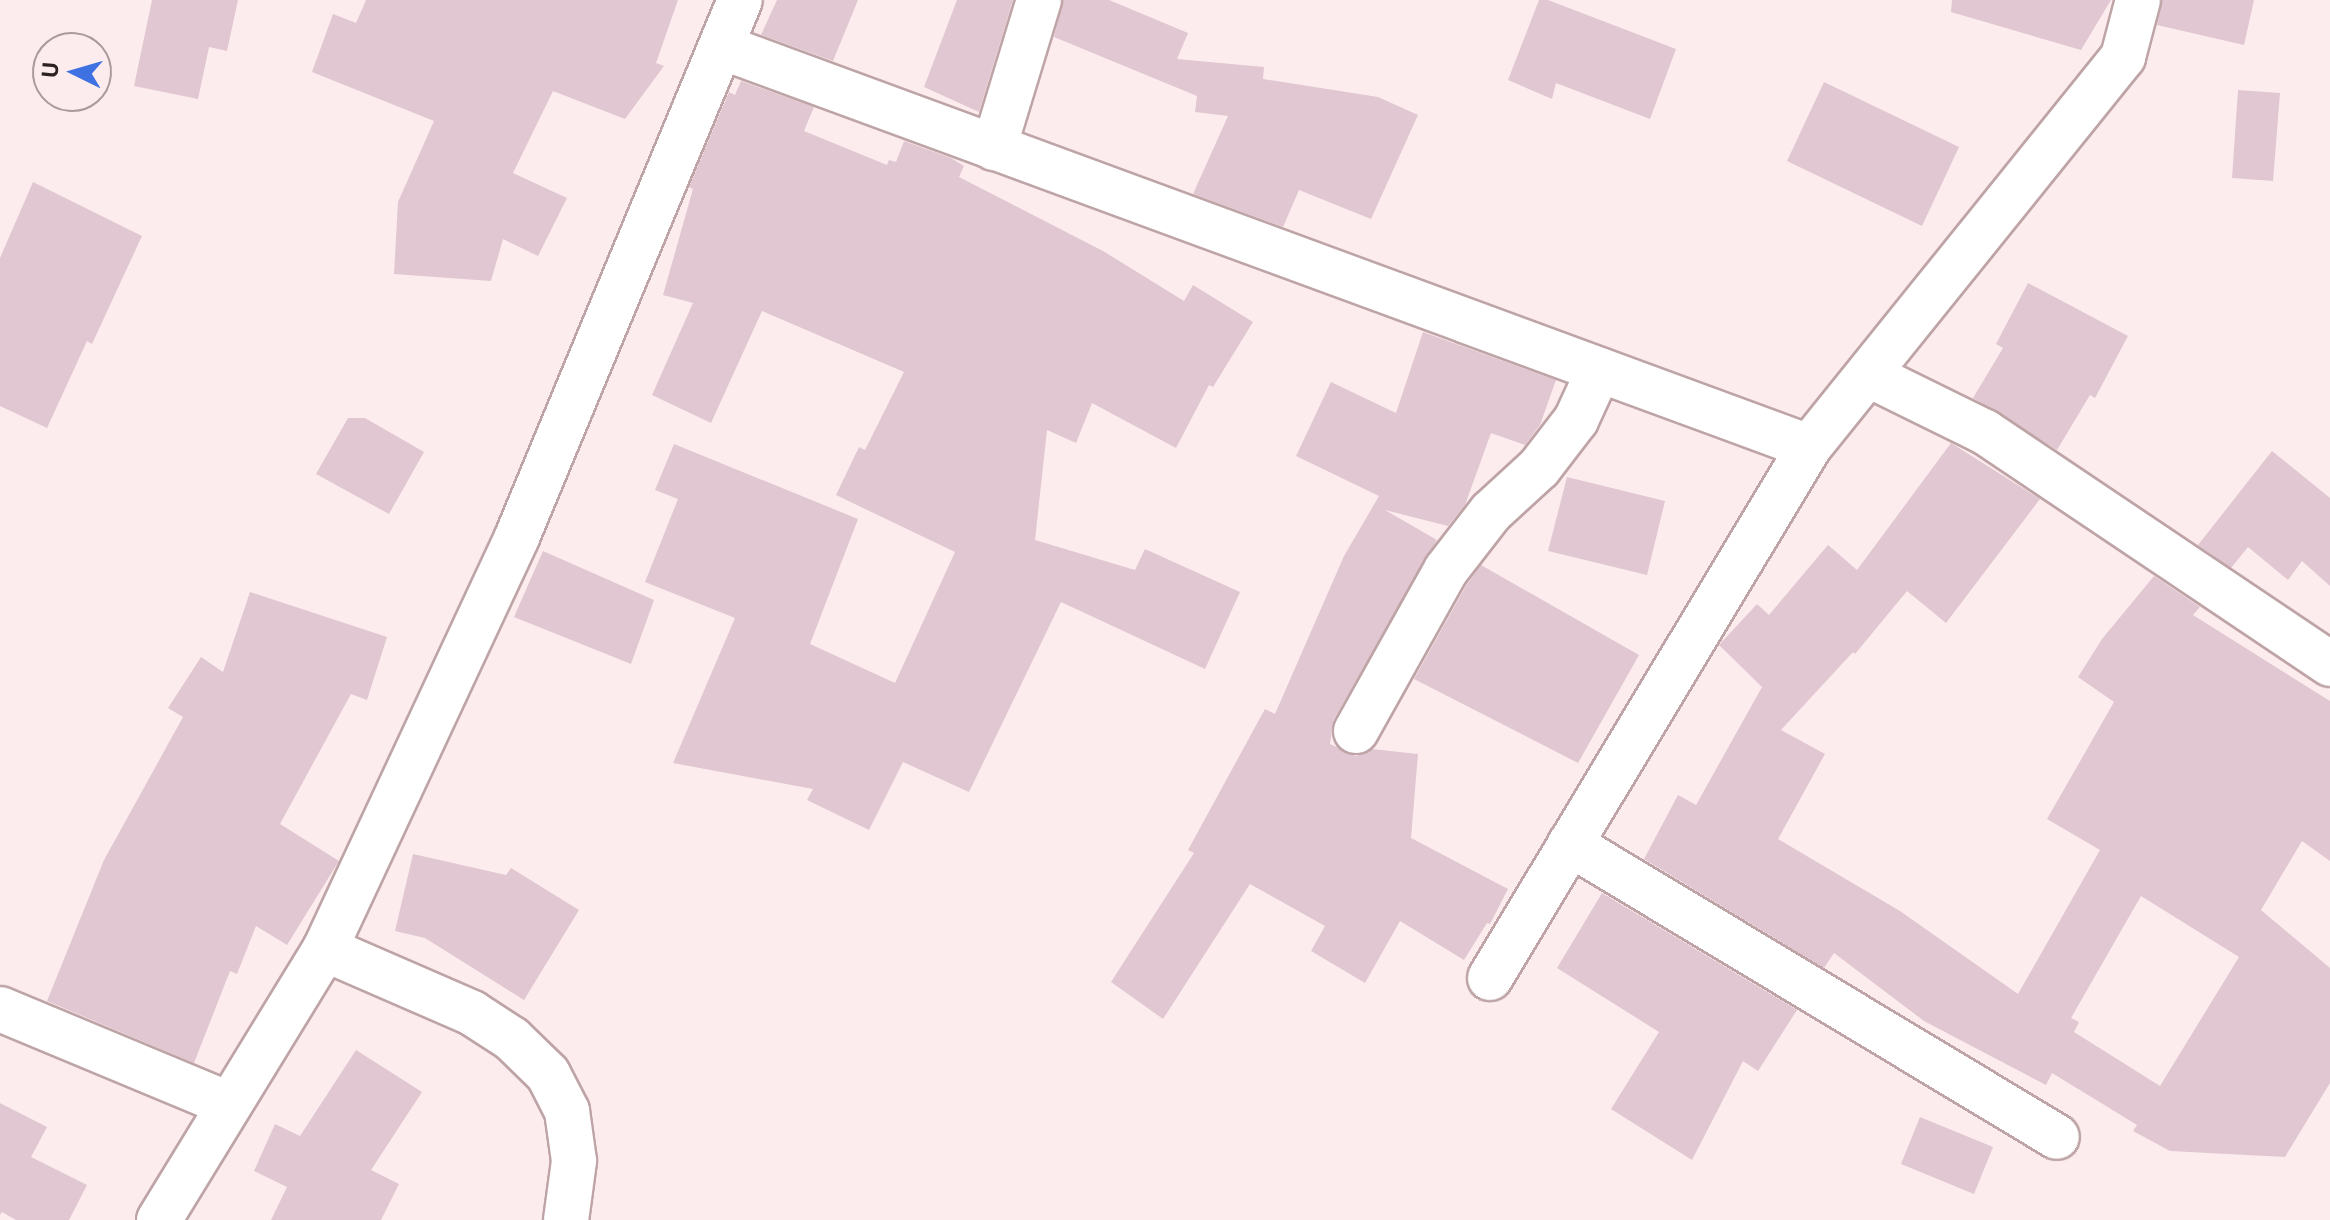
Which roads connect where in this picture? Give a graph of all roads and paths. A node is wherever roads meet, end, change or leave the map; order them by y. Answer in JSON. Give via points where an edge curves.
{"nodes":[{"id":1,"x":740,"y":0,"type":"edge"},
{"id":2,"x":1039,"y":0,"type":"edge"},
{"id":3,"x":2138,"y":0,"type":"edge"},
{"id":4,"x":722,"y":47,"type":"junction"},
{"id":5,"x":994,"y":148,"type":"junction"},
{"id":6,"x":1599,"y":370,"type":"junction"},
{"id":7,"x":1869,"y":375,"type":"junction"},
{"id":8,"x":1809,"y":447,"type":"junction"},
{"id":9,"x":2330,"y":664,"type":"edge"},
{"id":10,"x":1356,"y":731,"type":"dead end"},
{"id":11,"x":1570,"y":844,"type":"junction"},
{"id":12,"x":325,"y":949,"type":"junction"},
{"id":13,"x":1490,"y":978,"type":"dead end"},
{"id":14,"x":0,"y":1009,"type":"edge"},
{"id":15,"x":228,"y":1104,"type":"junction"},
{"id":16,"x":2057,"y":1137,"type":"dead end"},
{"id":17,"x":159,"y":1220,"type":"edge"},
{"id":18,"x":566,"y":1220,"type":"edge"}],
"edges":[{"from":1,"to":4,"type":"street"},
{"from":2,"to":5,"type":"street"},
{"from":3,"to":7,"type":"street","via":[[2123,57]]},
{"from":4,"to":5,"type":"street"},
{"from":4,"to":12,"type":"street","via":[[517,537]]},
{"from":5,"to":6,"type":"street"},
{"from":6,"to":8,"type":"street"},
{"from":6,"to":10,"type":"street","via":[[1576,420],[1446,570]]},
{"from":7,"to":8,"type":"street"},
{"from":7,"to":9,"type":"street","via":[[1985,432]]},
{"from":8,"to":11,"type":"street"},
{"from":11,"to":13,"type":"street"},
{"from":11,"to":16,"type":"street"},
{"from":12,"to":15,"type":"street"},
{"from":12,"to":18,"type":"street","via":[[472,1013],[512,1039],[548,1074],[567,1111],[574,1161]]},
{"from":14,"to":15,"type":"street"},
{"from":15,"to":17,"type":"street"}]}
